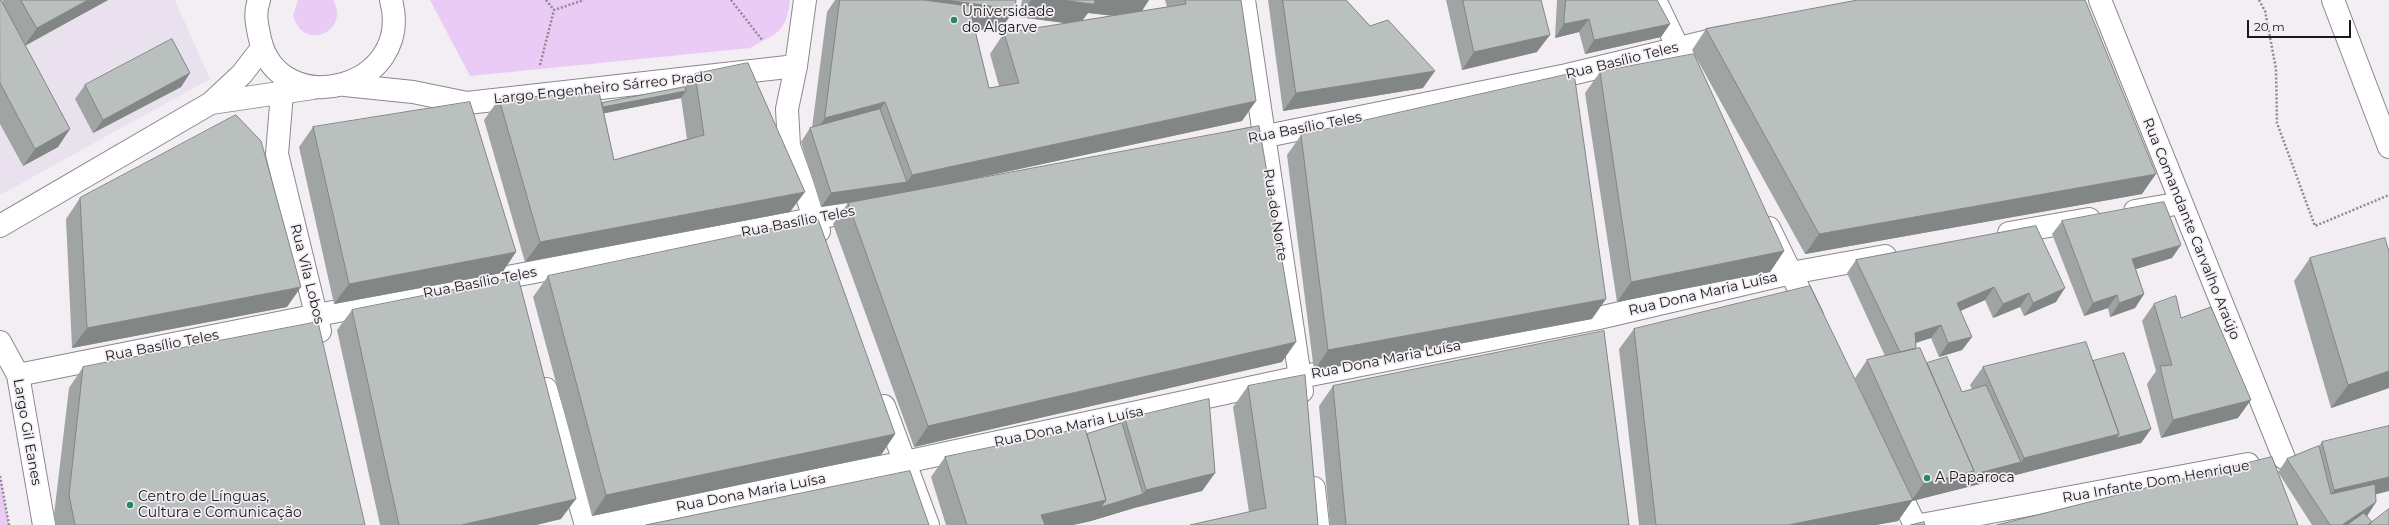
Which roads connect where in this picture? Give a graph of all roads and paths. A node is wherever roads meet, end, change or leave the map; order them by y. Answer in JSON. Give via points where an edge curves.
{"nodes":[{"id":1,"x":259,"y":0,"type":"edge"},
{"id":2,"x":391,"y":0,"type":"edge"},
{"id":3,"x":546,"y":0,"type":"edge"},
{"id":4,"x":584,"y":0,"type":"edge"},
{"id":5,"x":731,"y":0,"type":"edge"},
{"id":6,"x":805,"y":0,"type":"edge"},
{"id":7,"x":1244,"y":0,"type":"edge"},
{"id":8,"x":1655,"y":0,"type":"edge"},
{"id":9,"x":2100,"y":0,"type":"edge"},
{"id":10,"x":2259,"y":0,"type":"edge"},
{"id":11,"x":2333,"y":0,"type":"edge"},
{"id":12,"x":554,"y":10,"type":"junction"},
{"id":13,"x":1746,"y":33,"type":"edge"},
{"id":14,"x":763,"y":41,"type":"dead end"},
{"id":15,"x":1678,"y":47,"type":"junction"},
{"id":16,"x":262,"y":48,"type":"junction"},
{"id":17,"x":796,"y":66,"type":"junction"},
{"id":18,"x":539,"y":69,"type":"dead end"},
{"id":19,"x":1566,"y":75,"type":"junction"},
{"id":20,"x":1692,"y":75,"type":"edge"},
{"id":21,"x":344,"y":85,"type":"junction"},
{"id":22,"x":317,"y":88,"type":"junction"},
{"id":23,"x":282,"y":93,"type":"junction"},
{"id":24,"x":1570,"y":98,"type":"edge"},
{"id":25,"x":211,"y":103,"type":"junction"},
{"id":26,"x":467,"y":103,"type":"junction"},
{"id":27,"x":473,"y":125,"type":"edge"},
{"id":28,"x":1263,"y":137,"type":"junction"},
{"id":29,"x":1216,"y":146,"type":"edge"},
{"id":30,"x":2389,"y":147,"type":"edge"},
{"id":31,"x":2389,"y":195,"type":"edge"},
{"id":32,"x":2181,"y":203,"type":"junction"},
{"id":33,"x":893,"y":204,"type":"edge"},
{"id":34,"x":1759,"y":209,"type":"edge"},
{"id":35,"x":814,"y":218,"type":"junction"},
{"id":36,"x":0,"y":226,"type":"edge"},
{"id":37,"x":1986,"y":238,"type":"edge"},
{"id":38,"x":826,"y":248,"type":"edge"},
{"id":39,"x":1908,"y":252,"type":"edge"},
{"id":40,"x":507,"y":254,"type":"edge"},
{"id":41,"x":1790,"y":272,"type":"junction"},
{"id":42,"x":513,"y":276,"type":"junction"},
{"id":43,"x":1596,"y":295,"type":"edge"},
{"id":44,"x":520,"y":299,"type":"edge"},
{"id":45,"x":317,"y":316,"type":"junction"},
{"id":46,"x":1599,"y":318,"type":"junction"},
{"id":47,"x":1822,"y":336,"type":"edge"},
{"id":48,"x":0,"y":342,"type":"edge"},
{"id":49,"x":1602,"y":342,"type":"edge"},
{"id":50,"x":325,"y":354,"type":"edge"},
{"id":51,"x":540,"y":367,"type":"edge"},
{"id":52,"x":18,"y":375,"type":"junction"},
{"id":53,"x":1300,"y":377,"type":"junction"},
{"id":54,"x":878,"y":388,"type":"edge"},
{"id":55,"x":1304,"y":408,"type":"edge"},
{"id":56,"x":2306,"y":452,"type":"edge"},
{"id":57,"x":905,"y":462,"type":"junction"},
{"id":58,"x":1884,"y":462,"type":"edge"},
{"id":59,"x":2274,"y":465,"type":"junction"},
{"id":60,"x":1312,"y":470,"type":"edge"},
{"id":61,"x":0,"y":476,"type":"edge"},
{"id":62,"x":9,"y":525,"type":"edge"},
{"id":63,"x":44,"y":525,"type":"edge"},
{"id":64,"x":586,"y":525,"type":"edge"},
{"id":65,"x":592,"y":525,"type":"edge"},
{"id":66,"x":928,"y":525,"type":"edge"},
{"id":67,"x":1318,"y":525,"type":"edge"},
{"id":68,"x":1915,"y":525,"type":"edge"},
{"id":69,"x":1921,"y":525,"type":"edge"}],
"edges":[{"from":1,"to":16,"type":"street","via":[[256,20]]},
{"from":2,"to":21,"type":"street","via":[[393,22],[386,49],[369,72]]},
{"from":3,"to":12,"type":"path"},
{"from":4,"to":12,"type":"path"},
{"from":5,"to":14,"type":"path"},
{"from":6,"to":17,"type":"street"},
{"from":7,"to":28,"type":"street","name":"Rua do Norte"},
{"from":8,"to":15,"type":"street"},
{"from":9,"to":32,"type":"street","name":"Rua Comandante Carvalho Araújo"},
{"from":10,"to":31,"type":"path","via":[[2265,10],[2276,69],[2277,123],[2315,226]]},
{"from":11,"to":30,"type":"street"},
{"from":12,"to":18,"type":"path"},
{"from":13,"to":15,"type":"street","name":"Rua Basílio Teles"},
{"from":15,"to":19,"type":"street","name":"Rua Basílio Teles"},
{"from":15,"to":20,"type":"street"},
{"from":16,"to":22,"type":"street","via":[[279,71],[303,85]]},
{"from":16,"to":25,"type":"street","via":[[242,74]]},
{"from":17,"to":26,"type":"street","name":"Largo Engenheiro Sárreo Prado"},
{"from":17,"to":35,"type":"street","via":[[787,109],[789,146]]},
{"from":19,"to":24,"type":"street"},
{"from":19,"to":28,"type":"street","name":"Rua Basílio Teles"},
{"from":21,"to":22,"type":"street"},
{"from":21,"to":26,"type":"street","name":"Largo Engenheiro Sárreo Prado","via":[[413,92]]},
{"from":22,"to":23,"type":"street"},
{"from":23,"to":25,"type":"street"},
{"from":23,"to":45,"type":"street","name":"Rua Vila Lobos","via":[[277,154]]},
{"from":25,"to":36,"type":"street"},
{"from":26,"to":27,"type":"street"},
{"from":28,"to":29,"type":"street","name":"Rua Basílio Teles"},
{"from":28,"to":53,"type":"street","name":"Rua do Norte"},
{"from":32,"to":37,"type":"street"},
{"from":32,"to":59,"type":"street","name":"Rua Comandante Carvalho Araújo"},
{"from":33,"to":35,"type":"street","name":"Rua Basílio Teles"},
{"from":34,"to":41,"type":"street"},
{"from":35,"to":38,"type":"street"},
{"from":35,"to":42,"type":"street","name":"Rua Basílio Teles"},
{"from":39,"to":41,"type":"street","name":"Rua Dona Maria Luísa"},
{"from":40,"to":42,"type":"street"},
{"from":41,"to":46,"type":"street","name":"Rua Dona Maria Luísa"},
{"from":41,"to":47,"type":"street"},
{"from":42,"to":44,"type":"street"},
{"from":42,"to":45,"type":"street","name":"Rua Basílio Teles"},
{"from":43,"to":46,"type":"street"},
{"from":45,"to":50,"type":"street","name":"Rua Vila Lobos"},
{"from":45,"to":52,"type":"street","name":"Rua Basílio Teles"},
{"from":46,"to":49,"type":"street"},
{"from":46,"to":53,"type":"street","name":"Rua Dona Maria Luísa"},
{"from":48,"to":52,"type":"street","name":"Largo Gil Eanes"},
{"from":51,"to":64,"type":"street"},
{"from":52,"to":63,"type":"street","name":"Largo Gil Eanes"},
{"from":53,"to":55,"type":"street","name":"Rua do Norte"},
{"from":53,"to":57,"type":"street","name":"Rua Dona Maria Luísa"},
{"from":54,"to":57,"type":"street"},
{"from":56,"to":59,"type":"street","name":"Rua Infante Dom Henrique"},
{"from":57,"to":65,"type":"street","name":"Rua Dona Maria Luísa"},
{"from":57,"to":66,"type":"street"},
{"from":58,"to":68,"type":"street"},
{"from":59,"to":69,"type":"street","name":"Rua Infante Dom Henrique"},
{"from":60,"to":67,"type":"street"},
{"from":61,"to":62,"type":"path"}]}
